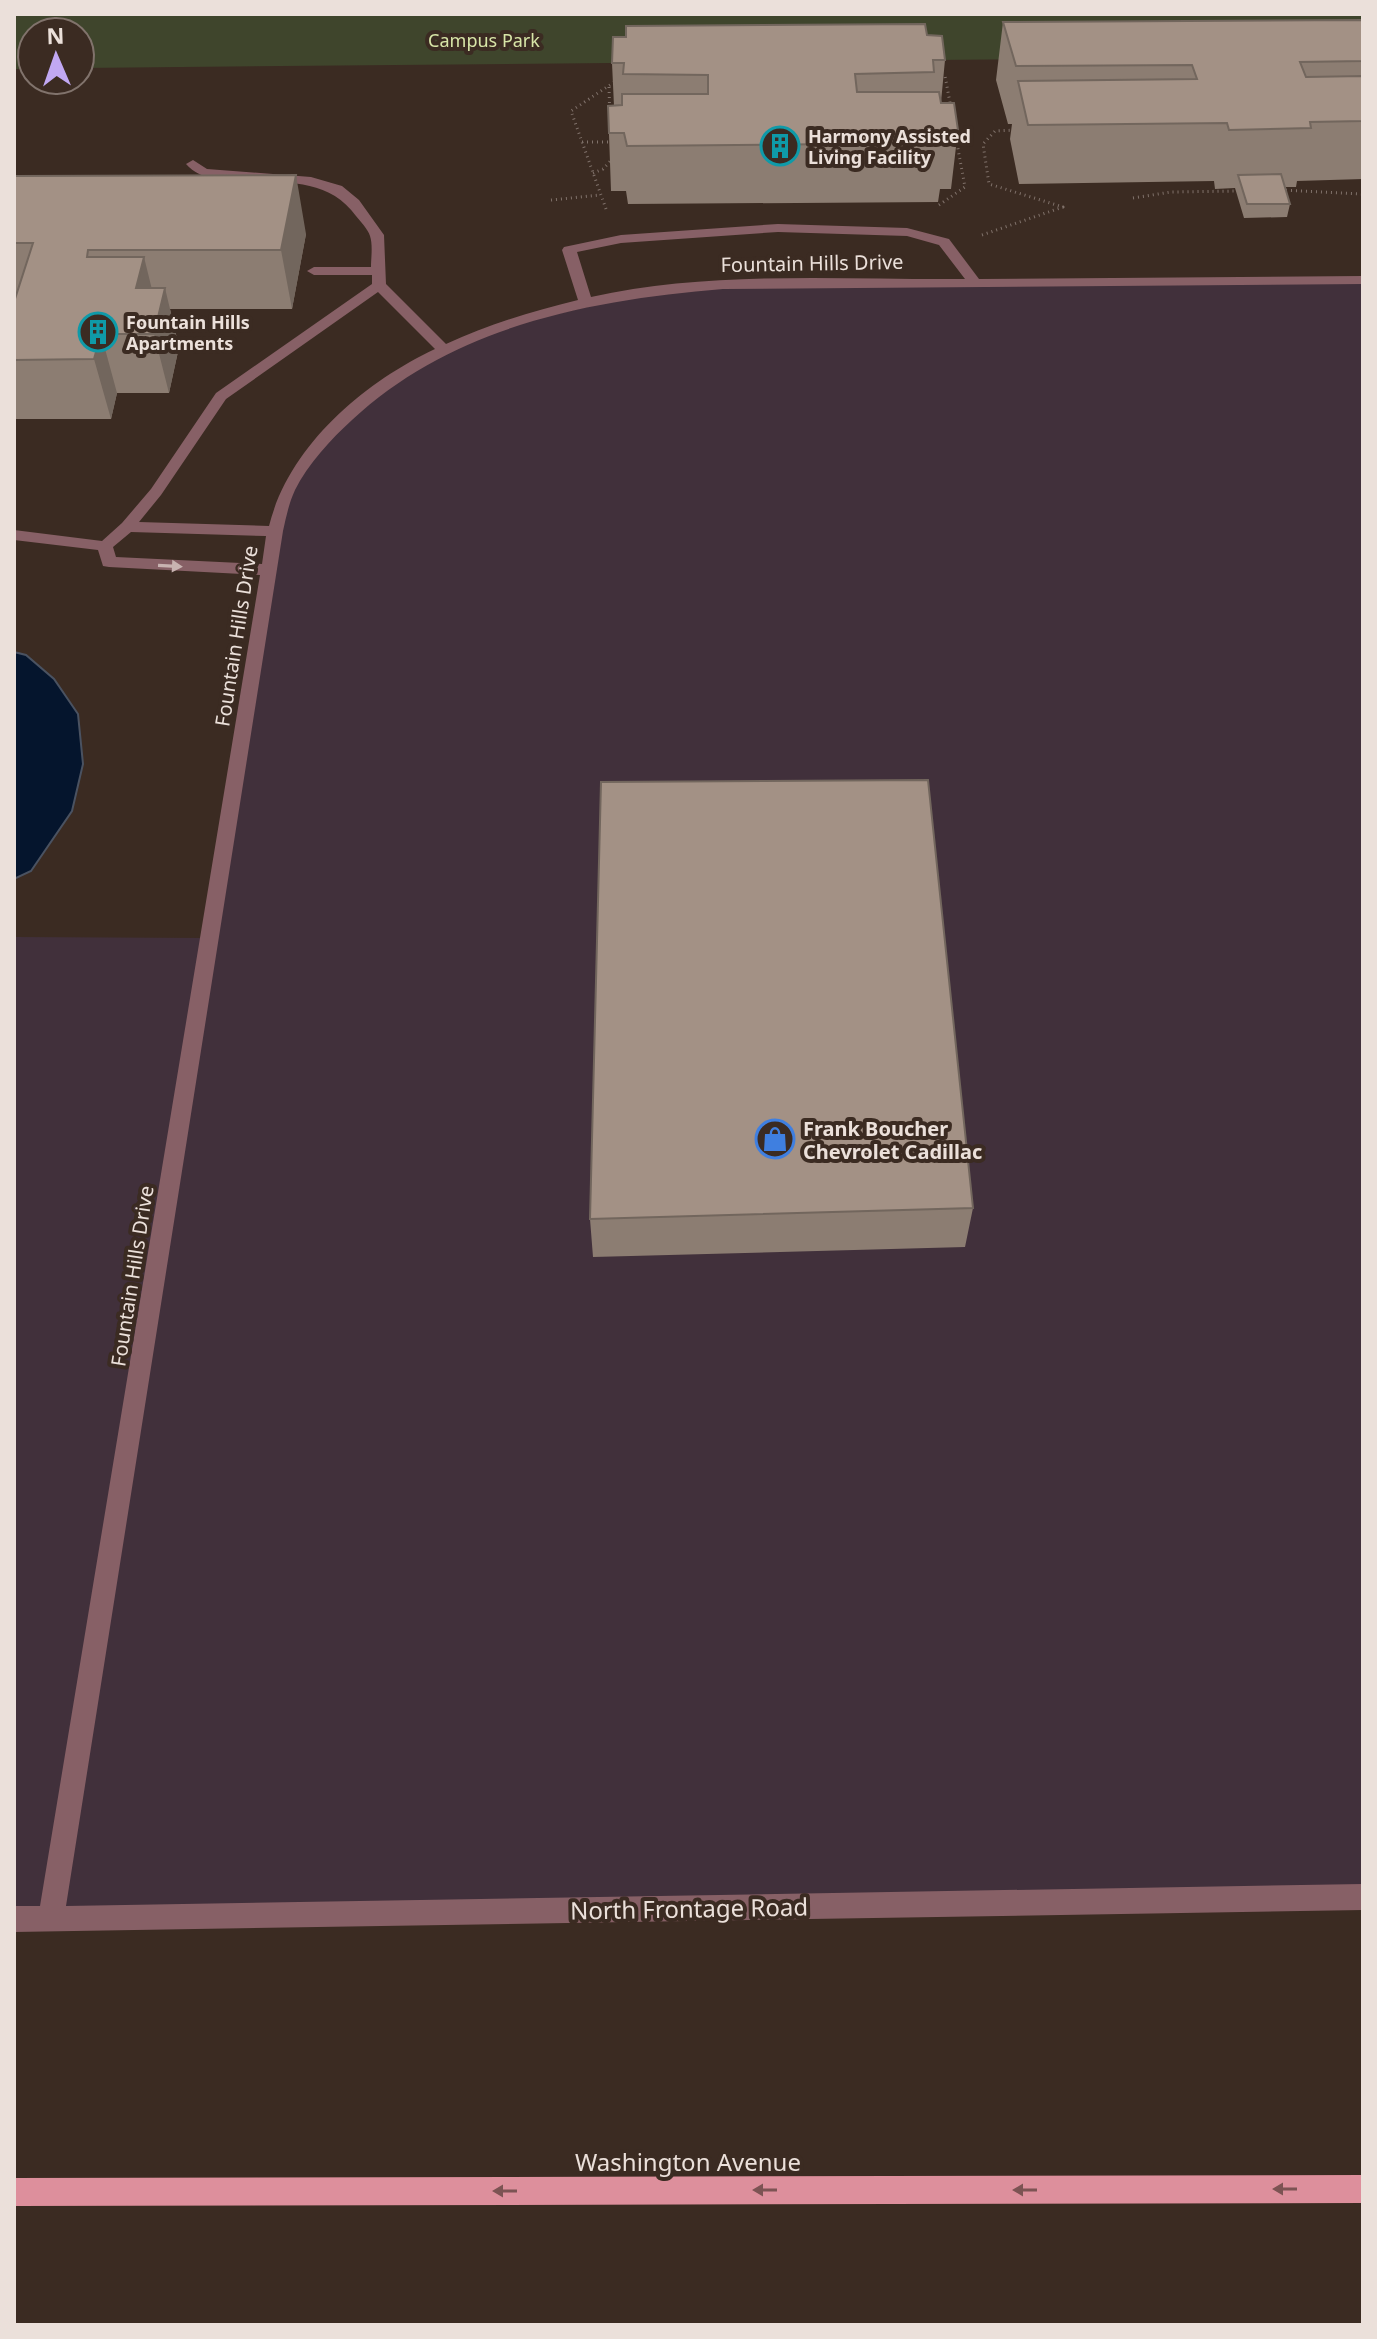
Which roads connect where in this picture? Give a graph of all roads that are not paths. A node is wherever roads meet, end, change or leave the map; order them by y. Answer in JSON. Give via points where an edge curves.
{"nodes":[{"id":1,"x":193,"y":164,"type":"dead end"},
{"id":2,"x":314,"y":271,"type":"dead end"},
{"id":3,"x":379,"y":278,"type":"junction"},
{"id":4,"x":1363,"y":280,"type":"edge"},
{"id":5,"x":975,"y":283,"type":"junction"},
{"id":6,"x":586,"y":302,"type":"junction"},
{"id":7,"x":445,"y":351,"type":"junction"},
{"id":8,"x":127,"y":527,"type":"junction"},
{"id":9,"x":275,"y":531,"type":"junction"},
{"id":10,"x":14,"y":535,"type":"edge"},
{"id":11,"x":105,"y":546,"type":"junction"},
{"id":12,"x":269,"y":570,"type":"junction"},
{"id":13,"x":1363,"y":1897,"type":"edge"},
{"id":14,"x":51,"y":1918,"type":"junction"},
{"id":15,"x":14,"y":1919,"type":"edge"},
{"id":16,"x":1363,"y":2189,"type":"edge"},
{"id":17,"x":14,"y":2192,"type":"edge"}],
"edges":[{"from":1,"to":3,"type":"street","via":[[203,173],[311,181],[337,189],[377,235]]},
{"from":2,"to":3,"type":"street"},
{"from":3,"to":7,"type":"street"},
{"from":3,"to":8,"type":"street","via":[[221,396]]},
{"from":4,"to":5,"type":"street","name":"Fountain Hills Drive"},
{"from":5,"to":6,"type":"street","name":"Fountain Hills Drive","via":[[723,285],[625,293]]},
{"from":5,"to":6,"type":"street","via":[[944,242],[907,232],[778,228],[621,239],[569,250]]},
{"from":6,"to":7,"type":"street","name":"Fountain Hills Drive","via":[[501,326]]},
{"from":7,"to":9,"type":"street","name":"Fountain Hills Drive","via":[[365,395],[288,488]]},
{"from":8,"to":9,"type":"street"},
{"from":8,"to":11,"type":"street"},
{"from":9,"to":12,"type":"street","name":"Fountain Hills Drive"},
{"from":10,"to":11,"type":"street"},
{"from":11,"to":12,"type":"street","one_way":true,"via":[[109,562]]},
{"from":12,"to":14,"type":"street","name":"Fountain Hills Drive"},
{"from":13,"to":14,"type":"street","name":"North Frontage Road"},
{"from":14,"to":15,"type":"street","name":"North Frontage Road"},
{"from":16,"to":17,"type":"main road","name":"Washington Avenue","one_way":true}]}
